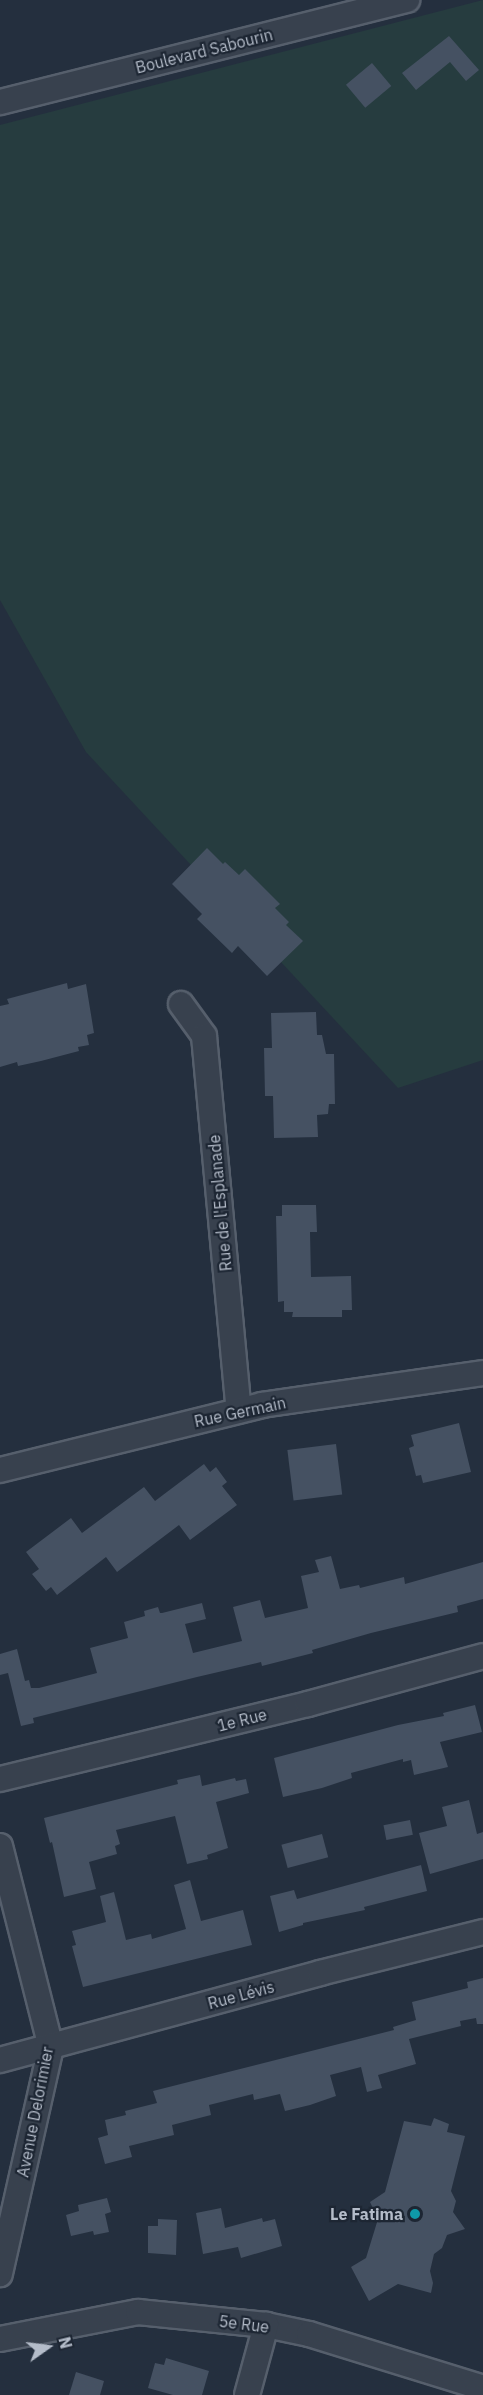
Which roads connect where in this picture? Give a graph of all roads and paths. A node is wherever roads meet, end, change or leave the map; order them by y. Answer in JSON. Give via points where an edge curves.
{"nodes":[{"id":1,"x":407,"y":0,"type":"edge"},
{"id":2,"x":0,"y":102,"type":"edge"},
{"id":3,"x":181,"y":1004,"type":"dead end"},
{"id":4,"x":483,"y":1372,"type":"edge"},
{"id":5,"x":239,"y":1410,"type":"junction"},
{"id":6,"x":0,"y":1470,"type":"edge"},
{"id":7,"x":483,"y":1656,"type":"edge"},
{"id":8,"x":0,"y":1779,"type":"edge"},
{"id":9,"x":0,"y":1846,"type":"edge"},
{"id":10,"x":483,"y":1932,"type":"edge"},
{"id":11,"x":51,"y":2047,"type":"junction"},
{"id":12,"x":0,"y":2060,"type":"edge"},
{"id":13,"x":0,"y":2274,"type":"edge"},
{"id":14,"x":266,"y":2325,"type":"junction"},
{"id":15,"x":0,"y":2339,"type":"edge"},
{"id":16,"x":483,"y":2388,"type":"edge"},
{"id":17,"x":247,"y":2395,"type":"edge"}],
"edges":[{"from":1,"to":2,"type":"street","name":"Boulevard Sabourin"},
{"from":3,"to":5,"type":"street","name":"Rue de l'Esplanade","via":[[204,1036]]},
{"from":4,"to":5,"type":"street","name":"Rue Germain"},
{"from":5,"to":6,"type":"street","name":"Rue Germain"},
{"from":7,"to":8,"type":"street","name":"1e Rue","via":[[308,1704]]},
{"from":9,"to":11,"type":"street","name":"Avenue Delorimier"},
{"from":10,"to":11,"type":"street","name":"Rue Lévis"},
{"from":11,"to":12,"type":"street","name":"Rue Lévis"},
{"from":11,"to":13,"type":"street","name":"Avenue Delorimier"},
{"from":14,"to":15,"type":"street","name":"5e Rue","via":[[138,2312]]},
{"from":14,"to":16,"type":"street","name":"5e Rue","via":[[309,2334]]},
{"from":14,"to":17,"type":"street"}]}
